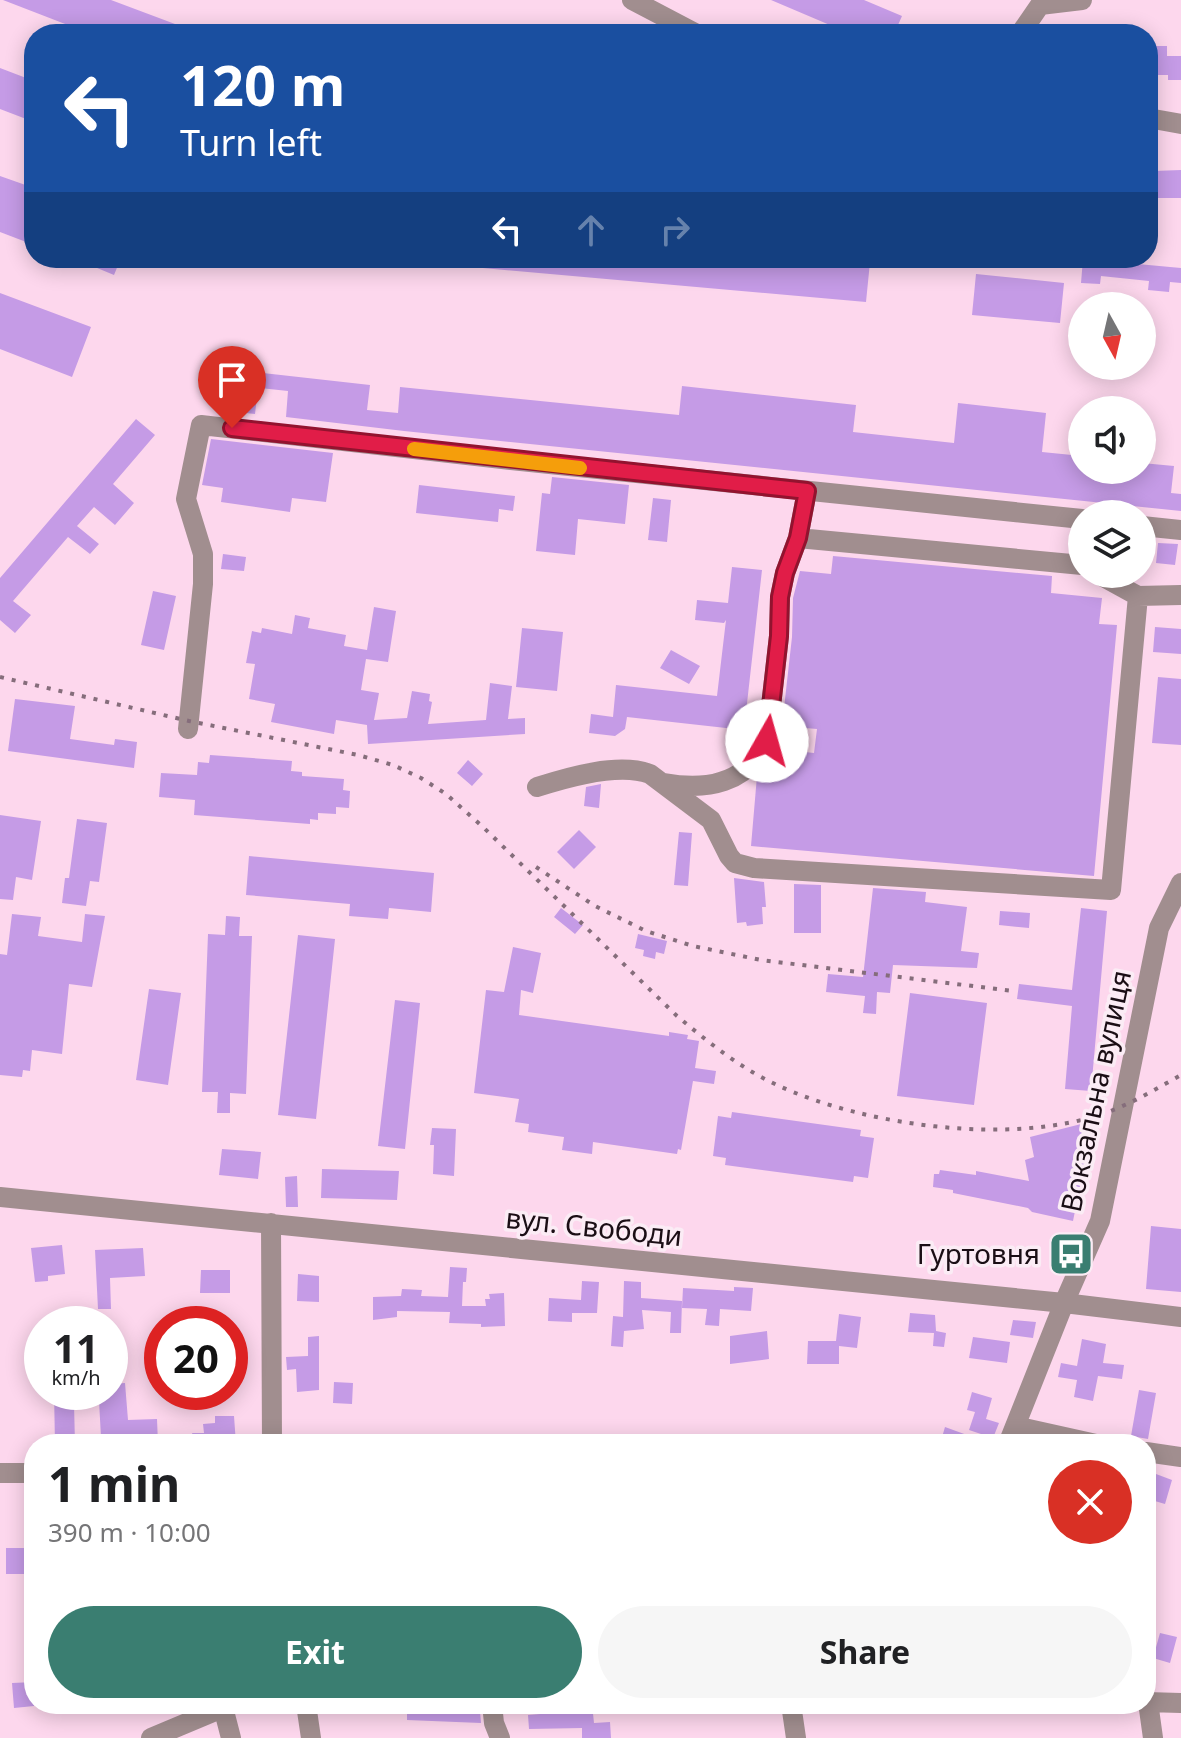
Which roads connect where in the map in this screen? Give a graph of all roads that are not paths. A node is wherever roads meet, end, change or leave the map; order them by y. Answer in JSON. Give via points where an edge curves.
{"nodes":[{"id":1,"x":632,"y":0,"type":"edge"},
{"id":2,"x":1082,"y":0,"type":"edge"},
{"id":3,"x":678,"y":24,"type":"edge"},
{"id":4,"x":1027,"y":24,"type":"edge"},
{"id":5,"x":1158,"y":120,"type":"edge"},
{"id":6,"x":1181,"y":124,"type":"edge"},
{"id":7,"x":807,"y":491,"type":"junction"},
{"id":8,"x":1068,"y":518,"type":"edge"},
{"id":9,"x":1156,"y":527,"type":"edge"},
{"id":10,"x":1181,"y":530,"type":"edge"},
{"id":11,"x":798,"y":538,"type":"junction"},
{"id":12,"x":1068,"y":564,"type":"edge"},
{"id":13,"x":1123,"y":588,"type":"edge"},
{"id":14,"x":1181,"y":595,"type":"edge"},
{"id":15,"x":1138,"y":596,"type":"junction"},
{"id":16,"x":188,"y":729,"type":"dead end"},
{"id":17,"x":664,"y":783,"type":"junction"},
{"id":18,"x":537,"y":787,"type":"dead end"},
{"id":19,"x":1181,"y":883,"type":"edge"},
{"id":20,"x":0,"y":1197,"type":"edge"},
{"id":21,"x":271,"y":1223,"type":"junction"},
{"id":22,"x":1064,"y":1303,"type":"junction"},
{"id":23,"x":1181,"y":1317,"type":"edge"},
{"id":24,"x":272,"y":1434,"type":"edge"},
{"id":25,"x":1012,"y":1434,"type":"edge"},
{"id":26,"x":1156,"y":1453,"type":"edge"},
{"id":27,"x":1181,"y":1457,"type":"edge"},
{"id":28,"x":0,"y":1473,"type":"edge"},
{"id":29,"x":24,"y":1473,"type":"edge"},
{"id":30,"x":1156,"y":1702,"type":"edge"},
{"id":31,"x":1181,"y":1703,"type":"edge"},
{"id":32,"x":208,"y":1714,"type":"edge"},
{"id":33,"x":228,"y":1714,"type":"edge"},
{"id":34,"x":307,"y":1714,"type":"edge"},
{"id":35,"x":493,"y":1714,"type":"edge"},
{"id":36,"x":792,"y":1714,"type":"edge"},
{"id":37,"x":1149,"y":1714,"type":"edge"},
{"id":38,"x":151,"y":1738,"type":"edge"},
{"id":39,"x":231,"y":1738,"type":"edge"},
{"id":40,"x":311,"y":1738,"type":"edge"},
{"id":41,"x":500,"y":1738,"type":"edge"},
{"id":42,"x":796,"y":1738,"type":"edge"},
{"id":43,"x":1153,"y":1738,"type":"edge"}],
"edges":[{"from":1,"to":3,"type":"street"},
{"from":2,"to":4,"type":"street","via":[[1040,5]]},
{"from":5,"to":6,"type":"street"},
{"from":7,"to":8,"type":"street"},
{"from":7,"to":11,"type":"street"},
{"from":7,"to":16,"type":"street","via":[[201,425],[186,499],[203,554]]},
{"from":9,"to":10,"type":"street"},
{"from":11,"to":12,"type":"street"},
{"from":11,"to":17,"type":"street","via":[[780,597],[762,752],[743,773],[717,784]]},
{"from":13,"to":15,"type":"street"},
{"from":14,"to":15,"type":"street"},
{"from":15,"to":17,"type":"street","via":[[1111,890],[742,866],[729,856],[711,820]]},
{"from":17,"to":18,"type":"street","via":[[629,770],[566,777]]},
{"from":19,"to":22,"type":"street","name":"Вокзальна вулиця","via":[[1159,928],[1100,1221]]},
{"from":20,"to":21,"type":"street","name":"вул. Свободи"},
{"from":21,"to":22,"type":"street","name":"вул. Свободи"},
{"from":21,"to":24,"type":"street"},
{"from":22,"to":23,"type":"street","name":"вул. Свободи"},
{"from":22,"to":25,"type":"street","name":"Вокзальна вулиця"},
{"from":26,"to":27,"type":"street"},
{"from":28,"to":29,"type":"street"},
{"from":30,"to":31,"type":"street"},
{"from":32,"to":38,"type":"street"},
{"from":33,"to":39,"type":"street"},
{"from":34,"to":40,"type":"street"},
{"from":35,"to":41,"type":"street"},
{"from":36,"to":42,"type":"street"},
{"from":37,"to":43,"type":"street"}]}
